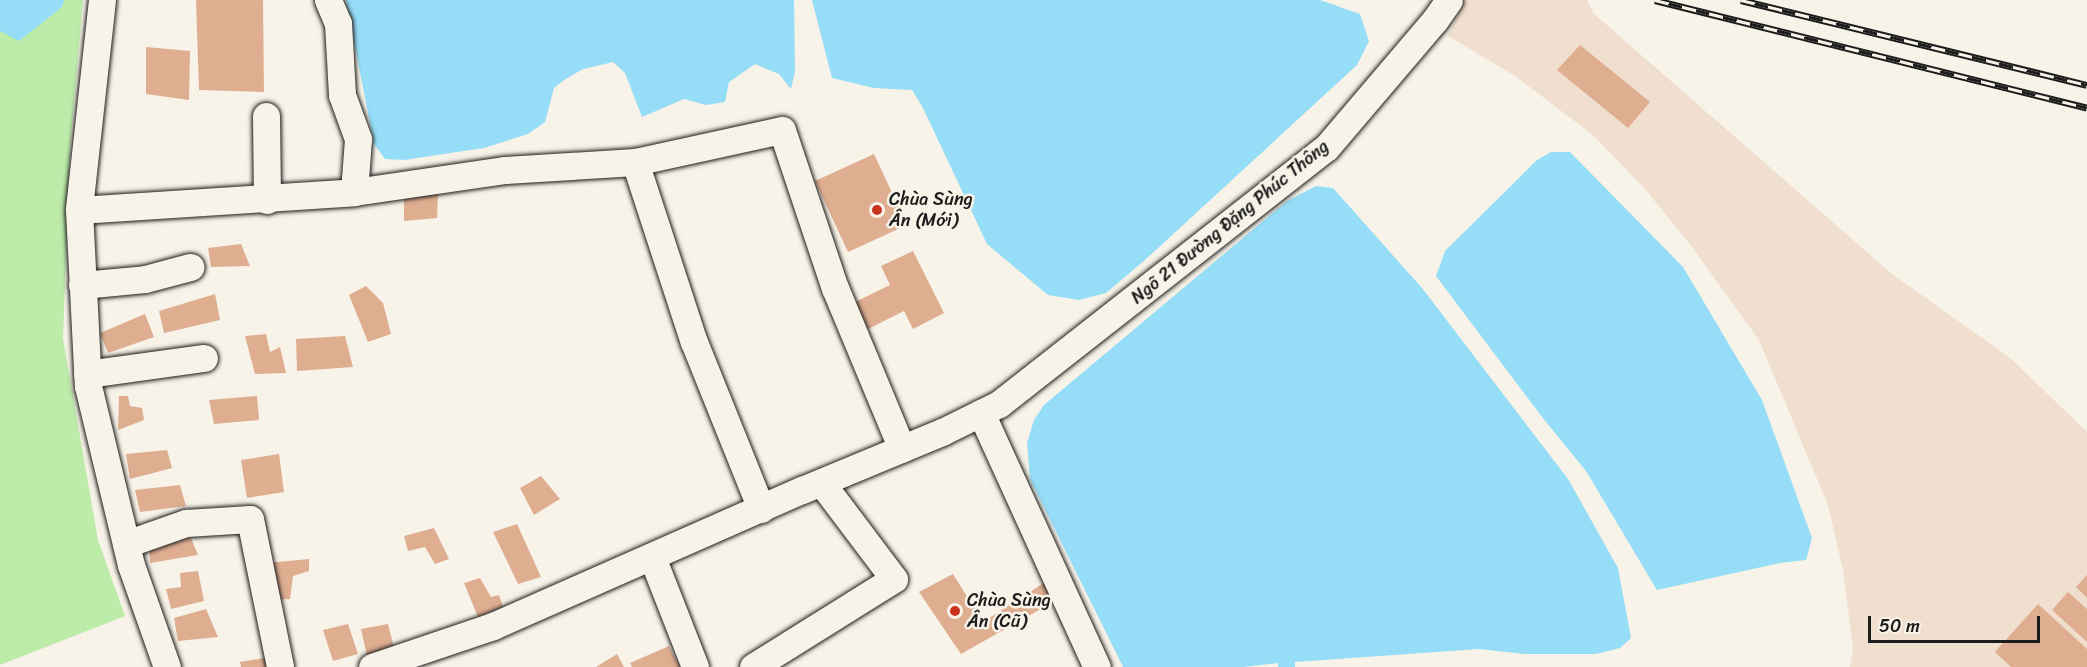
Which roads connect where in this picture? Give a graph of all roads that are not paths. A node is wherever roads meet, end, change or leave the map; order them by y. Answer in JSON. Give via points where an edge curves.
{"nodes":[{"id":1,"x":102,"y":0,"type":"edge"},
{"id":2,"x":328,"y":0,"type":"edge"},
{"id":3,"x":1449,"y":0,"type":"edge"},
{"id":4,"x":266,"y":116,"type":"dead end"},
{"id":5,"x":635,"y":162,"type":"junction"},
{"id":6,"x":354,"y":192,"type":"junction"},
{"id":7,"x":267,"y":200,"type":"junction"},
{"id":8,"x":79,"y":210,"type":"junction"},
{"id":9,"x":190,"y":267,"type":"dead end"},
{"id":10,"x":82,"y":285,"type":"junction"},
{"id":11,"x":204,"y":358,"type":"dead end"},
{"id":12,"x":87,"y":374,"type":"junction"},
{"id":13,"x":981,"y":413,"type":"junction"},
{"id":14,"x":902,"y":449,"type":"junction"},
{"id":15,"x":821,"y":482,"type":"junction"},
{"id":16,"x":761,"y":508,"type":"junction"},
{"id":17,"x":126,"y":544,"type":"junction"},
{"id":18,"x":652,"y":557,"type":"junction"},
{"id":19,"x":433,"y":657,"type":"edge"},
{"id":20,"x":167,"y":667,"type":"edge"},
{"id":21,"x":280,"y":667,"type":"edge"},
{"id":22,"x":372,"y":667,"type":"edge"},
{"id":23,"x":695,"y":667,"type":"edge"},
{"id":24,"x":753,"y":667,"type":"edge"},
{"id":25,"x":1097,"y":667,"type":"edge"}],
"edges":[{"from":1,"to":8,"type":"street"},
{"from":2,"to":6,"type":"street","via":[[340,37],[342,95],[358,139]]},
{"from":3,"to":13,"type":"street","name":"Ngõ 21 Đường Đặng Phúc Thông","via":[[1326,148],[999,404]]},
{"from":4,"to":7,"type":"street"},
{"from":5,"to":6,"type":"street","via":[[505,170]]},
{"from":5,"to":14,"type":"street","via":[[782,130],[835,288]]},
{"from":5,"to":16,"type":"street","via":[[694,342]]},
{"from":6,"to":7,"type":"street"},
{"from":7,"to":8,"type":"street"},
{"from":8,"to":10,"type":"street"},
{"from":9,"to":10,"type":"street","via":[[145,279]]},
{"from":10,"to":12,"type":"street"},
{"from":11,"to":12,"type":"street"},
{"from":12,"to":17,"type":"street"},
{"from":13,"to":14,"type":"street","name":"Ngõ 21 Đường Đặng Phúc Thông"},
{"from":13,"to":25,"type":"street"},
{"from":14,"to":15,"type":"street","name":"Ngõ 21 Đường Đặng Phúc Thông"},
{"from":15,"to":16,"type":"street","name":"Ngõ 21 Đường Đặng Phúc Thông"},
{"from":15,"to":24,"type":"street","via":[[894,579]]},
{"from":16,"to":18,"type":"street","name":"Ngõ 21 Đường Đặng Phúc Thông"},
{"from":17,"to":20,"type":"street"},
{"from":17,"to":21,"type":"street","via":[[186,523],[250,519]]},
{"from":18,"to":19,"type":"street","name":"Ngõ 21 Đường Đặng Phúc Thông"},
{"from":18,"to":23,"type":"street"},
{"from":19,"to":22,"type":"street","name":"Ngõ 21 Đường Đặng Phúc Thông"}]}
